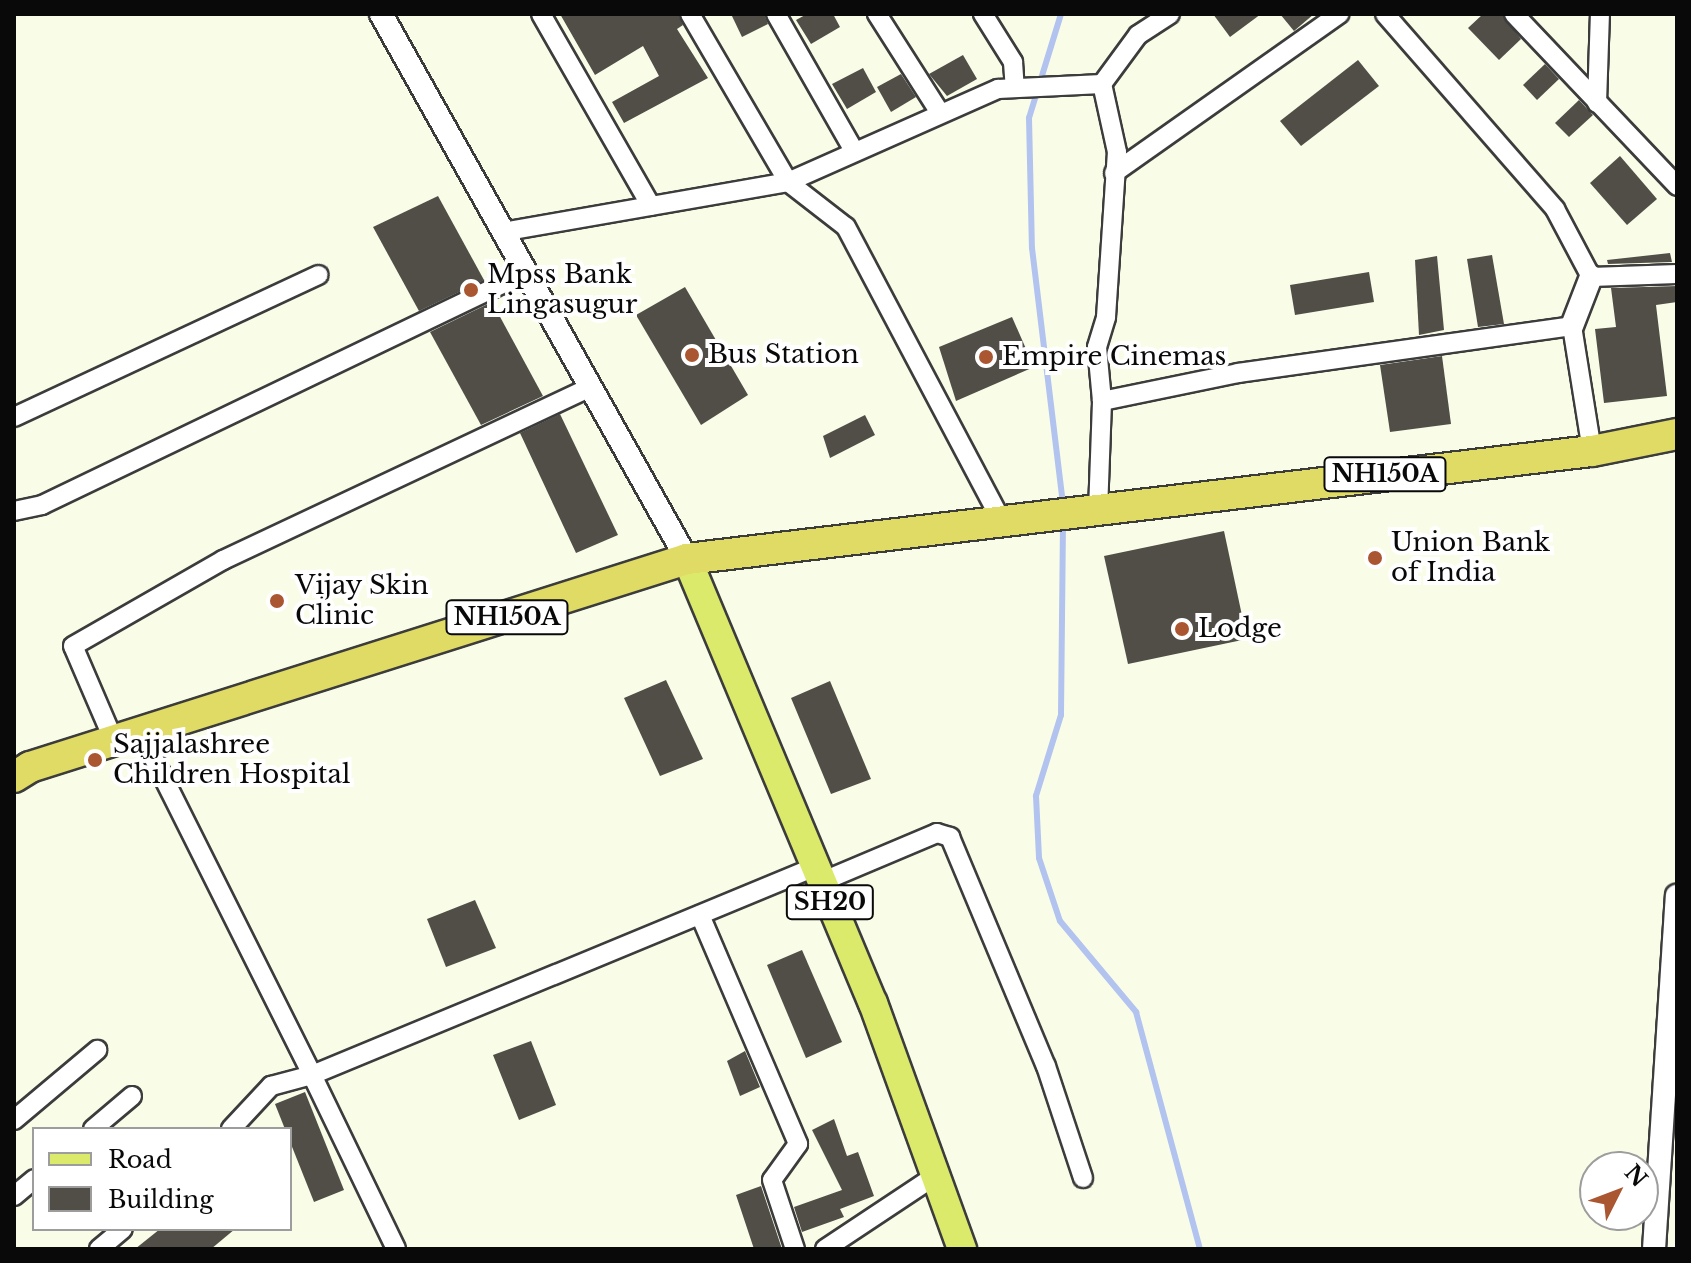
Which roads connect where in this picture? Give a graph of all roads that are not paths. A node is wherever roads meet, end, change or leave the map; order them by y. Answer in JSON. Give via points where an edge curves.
{"nodes":[{"id":1,"x":381,"y":14,"type":"edge"},
{"id":2,"x":541,"y":14,"type":"edge"},
{"id":3,"x":690,"y":14,"type":"edge"},
{"id":4,"x":776,"y":14,"type":"edge"},
{"id":5,"x":877,"y":14,"type":"edge"},
{"id":6,"x":983,"y":14,"type":"edge"},
{"id":7,"x":1170,"y":14,"type":"edge"},
{"id":8,"x":1339,"y":14,"type":"edge"},
{"id":9,"x":1385,"y":14,"type":"edge"},
{"id":10,"x":1514,"y":14,"type":"edge"},
{"id":11,"x":1600,"y":14,"type":"edge"},
{"id":12,"x":1102,"y":84,"type":"junction"},
{"id":13,"x":1007,"y":88,"type":"junction"},
{"id":14,"x":1597,"y":103,"type":"junction"},
{"id":15,"x":940,"y":113,"type":"junction"},
{"id":16,"x":854,"y":151,"type":"junction"},
{"id":17,"x":1114,"y":173,"type":"junction"},
{"id":18,"x":788,"y":182,"type":"junction"},
{"id":19,"x":1677,"y":186,"type":"edge"},
{"id":20,"x":651,"y":206,"type":"junction"},
{"id":21,"x":502,"y":232,"type":"junction"},
{"id":22,"x":525,"y":273,"type":"junction"},
{"id":23,"x":1677,"y":274,"type":"edge"},
{"id":24,"x":319,"y":275,"type":"dead end"},
{"id":25,"x":1591,"y":277,"type":"junction"},
{"id":26,"x":1572,"y":326,"type":"junction"},
{"id":27,"x":590,"y":387,"type":"junction"},
{"id":28,"x":1102,"y":401,"type":"junction"},
{"id":29,"x":14,"y":417,"type":"edge"},
{"id":30,"x":1677,"y":434,"type":"edge"},
{"id":31,"x":1592,"y":451,"type":"junction"},
{"id":32,"x":14,"y":511,"type":"edge"},
{"id":33,"x":1095,"y":512,"type":"junction"},
{"id":34,"x":1008,"y":519,"type":"junction"},
{"id":35,"x":687,"y":559,"type":"junction"},
{"id":36,"x":128,"y":737,"type":"junction"},
{"id":37,"x":14,"y":777,"type":"edge"},
{"id":38,"x":818,"y":875,"type":"junction"},
{"id":39,"x":1677,"y":896,"type":"edge"},
{"id":40,"x":700,"y":915,"type":"junction"},
{"id":41,"x":97,"y":1050,"type":"dead end"},
{"id":42,"x":312,"y":1075,"type":"junction"},
{"id":43,"x":132,"y":1096,"type":"dead end"},
{"id":44,"x":14,"y":1120,"type":"edge"},
{"id":45,"x":95,"y":1127,"type":"edge"},
{"id":46,"x":233,"y":1127,"type":"edge"},
{"id":47,"x":935,"y":1176,"type":"junction"},
{"id":48,"x":1083,"y":1178,"type":"dead end"},
{"id":49,"x":32,"y":1181,"type":"edge"},
{"id":50,"x":14,"y":1196,"type":"edge"},
{"id":51,"x":121,"y":1231,"type":"edge"},
{"id":52,"x":99,"y":1249,"type":"edge"},
{"id":53,"x":396,"y":1249,"type":"edge"},
{"id":54,"x":795,"y":1249,"type":"edge"},
{"id":55,"x":825,"y":1249,"type":"edge"},
{"id":56,"x":962,"y":1249,"type":"edge"},
{"id":57,"x":1654,"y":1249,"type":"edge"}],
"edges":[{"from":1,"to":21,"type":"street"},
{"from":2,"to":20,"type":"street"},
{"from":3,"to":18,"type":"street"},
{"from":4,"to":16,"type":"street"},
{"from":5,"to":15,"type":"street"},
{"from":6,"to":13,"type":"street","via":[[1013,62]]},
{"from":7,"to":12,"type":"street","via":[[1138,35]]},
{"from":8,"to":17,"type":"street"},
{"from":9,"to":25,"type":"street","via":[[1555,209]]},
{"from":10,"to":14,"type":"street"},
{"from":11,"to":14,"type":"street"},
{"from":12,"to":13,"type":"street"},
{"from":12,"to":17,"type":"street","via":[[1117,152]]},
{"from":13,"to":15,"type":"street"},
{"from":14,"to":19,"type":"street"},
{"from":15,"to":16,"type":"street"},
{"from":16,"to":18,"type":"street"},
{"from":17,"to":28,"type":"street","via":[[1106,317],[1097,347]]},
{"from":18,"to":20,"type":"street"},
{"from":18,"to":34,"type":"street","via":[[846,227]]},
{"from":20,"to":21,"type":"street"},
{"from":21,"to":22,"type":"street"},
{"from":22,"to":27,"type":"street"},
{"from":22,"to":32,"type":"street","via":[[42,505]]},
{"from":23,"to":25,"type":"street"},
{"from":24,"to":29,"type":"street"},
{"from":25,"to":26,"type":"street"},
{"from":26,"to":28,"type":"street","via":[[1238,373]]},
{"from":26,"to":31,"type":"street"},
{"from":27,"to":35,"type":"street"},
{"from":27,"to":36,"type":"street","via":[[223,560],[73,646]]},
{"from":28,"to":33,"type":"street"},
{"from":30,"to":31,"type":"highway","number":"NH150A"},
{"from":31,"to":33,"type":"highway","number":"NH150A"},
{"from":33,"to":34,"type":"highway","number":"NH150A"},
{"from":34,"to":35,"type":"highway","number":"NH150A"},
{"from":35,"to":36,"type":"highway","number":"NH150A"},
{"from":35,"to":38,"type":"main road","number":"SH20"},
{"from":36,"to":37,"type":"highway","number":"NH150A"},
{"from":36,"to":42,"type":"street"},
{"from":38,"to":40,"type":"street"},
{"from":38,"to":47,"type":"main road","number":"SH20"},
{"from":38,"to":48,"type":"street","via":[[937,833],[950,837],[1046,1066]]},
{"from":39,"to":57,"type":"street"},
{"from":40,"to":42,"type":"street"},
{"from":40,"to":54,"type":"street","via":[[798,1144],[772,1180]]},
{"from":41,"to":44,"type":"street"},
{"from":42,"to":46,"type":"street","via":[[271,1086]]},
{"from":42,"to":53,"type":"street"},
{"from":43,"to":45,"type":"street"},
{"from":47,"to":55,"type":"street"},
{"from":47,"to":56,"type":"main road","number":"SH20"},
{"from":49,"to":50,"type":"street"},
{"from":51,"to":52,"type":"street"}]}
